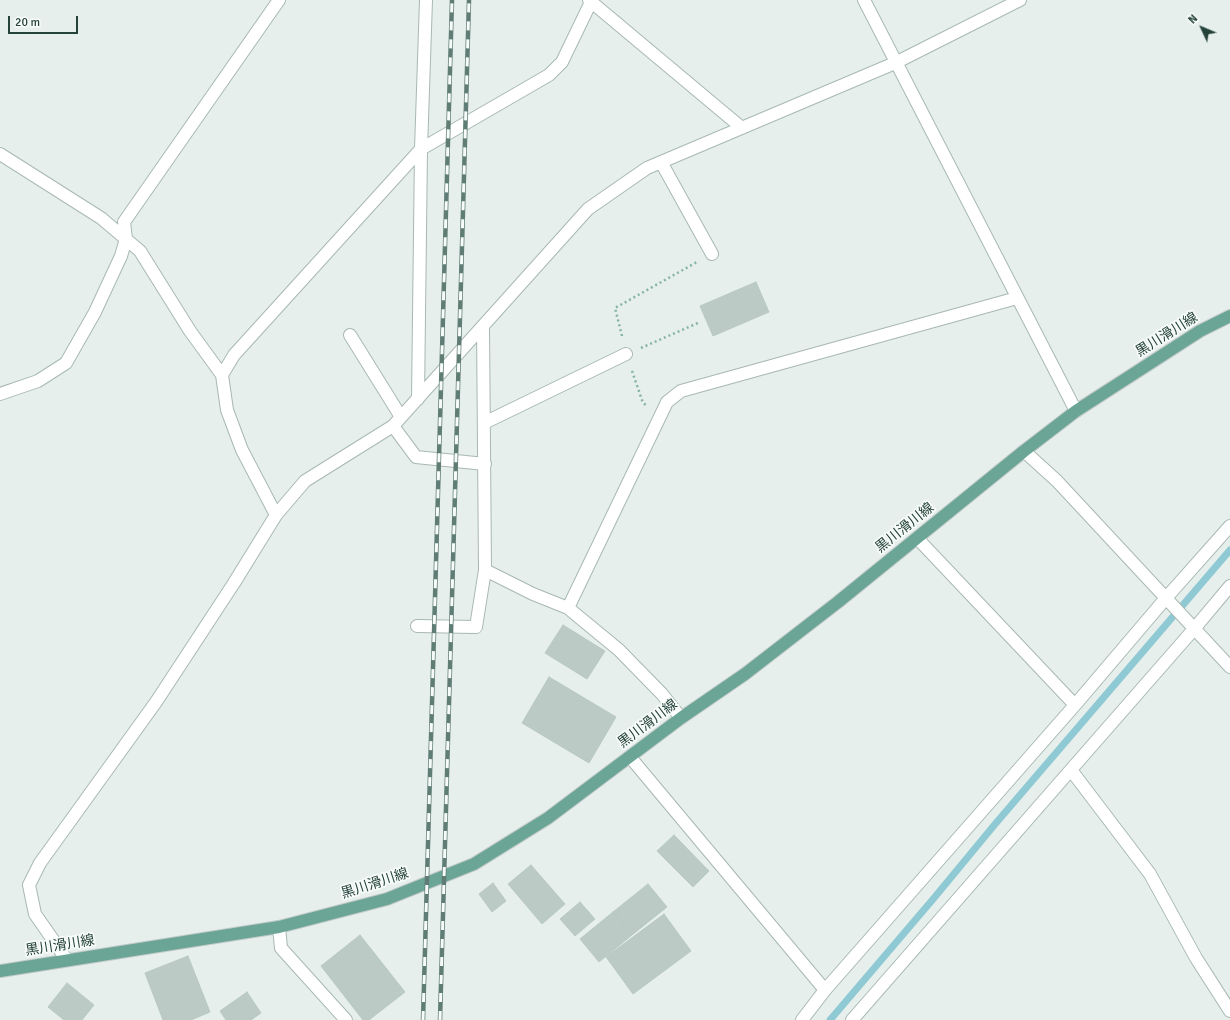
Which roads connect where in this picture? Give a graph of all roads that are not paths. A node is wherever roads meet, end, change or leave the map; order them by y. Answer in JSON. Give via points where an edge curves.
{"nodes":[{"id":1,"x":279,"y":0,"type":"edge"},
{"id":2,"x":426,"y":0,"type":"edge"},
{"id":3,"x":864,"y":0,"type":"edge"},
{"id":4,"x":1020,"y":0,"type":"edge"},
{"id":5,"x":590,"y":1,"type":"edge"},
{"id":6,"x":896,"y":63,"type":"junction"},
{"id":7,"x":742,"y":128,"type":"junction"},
{"id":8,"x":421,"y":149,"type":"junction"},
{"id":9,"x":0,"y":154,"type":"edge"},
{"id":10,"x":661,"y":162,"type":"junction"},
{"id":11,"x":126,"y":239,"type":"junction"},
{"id":12,"x":712,"y":254,"type":"road end"},
{"id":13,"x":1017,"y":298,"type":"junction"},
{"id":14,"x":1230,"y":316,"type":"edge"},
{"id":15,"x":484,"y":326,"type":"junction"},
{"id":16,"x":350,"y":335,"type":"dead end"},
{"id":17,"x":626,"y":354,"type":"road end"},
{"id":18,"x":222,"y":375,"type":"junction"},
{"id":19,"x":0,"y":394,"type":"edge"},
{"id":20,"x":418,"y":398,"type":"junction"},
{"id":21,"x":1076,"y":411,"type":"junction"},
{"id":22,"x":397,"y":422,"type":"junction"},
{"id":23,"x":484,"y":423,"type":"junction"},
{"id":24,"x":1024,"y":451,"type":"junction"},
{"id":25,"x":485,"y":464,"type":"junction"},
{"id":26,"x":276,"y":515,"type":"junction"},
{"id":27,"x":1230,"y":526,"type":"edge"},
{"id":28,"x":917,"y":538,"type":"junction"},
{"id":29,"x":485,"y":570,"type":"junction"},
{"id":30,"x":1230,"y":586,"type":"edge"},
{"id":31,"x":1166,"y":598,"type":"junction"},
{"id":32,"x":568,"y":608,"type":"junction"},
{"id":33,"x":417,"y":626,"type":"dead end"},
{"id":34,"x":1194,"y":629,"type":"junction"},
{"id":35,"x":1230,"y":667,"type":"edge"},
{"id":36,"x":1074,"y":705,"type":"junction"},
{"id":37,"x":681,"y":718,"type":"junction"},
{"id":38,"x":630,"y":757,"type":"junction"},
{"id":39,"x":1071,"y":770,"type":"junction"},
{"id":40,"x":279,"y":927,"type":"junction"},
{"id":41,"x":67,"y":960,"type":"junction"},
{"id":42,"x":0,"y":970,"type":"edge"},
{"id":43,"x":825,"y":990,"type":"junction"},
{"id":44,"x":1230,"y":1011,"type":"edge"},
{"id":45,"x":346,"y":1020,"type":"edge"},
{"id":46,"x":802,"y":1020,"type":"edge"},
{"id":47,"x":852,"y":1020,"type":"edge"}],
"edges":[{"from":1,"to":11,"type":"street","via":[[124,222]]},
{"from":2,"to":8,"type":"street"},
{"from":3,"to":6,"type":"street"},
{"from":4,"to":6,"type":"street"},
{"from":5,"to":7,"type":"street"},
{"from":5,"to":8,"type":"street","via":[[562,62],[549,75]]},
{"from":6,"to":7,"type":"street"},
{"from":6,"to":13,"type":"street"},
{"from":7,"to":10,"type":"street"},
{"from":8,"to":18,"type":"street","via":[[234,355]]},
{"from":8,"to":20,"type":"street"},
{"from":9,"to":11,"type":"street","via":[[101,218]]},
{"from":10,"to":12,"type":"street"},
{"from":10,"to":15,"type":"street","via":[[647,168],[588,209]]},
{"from":11,"to":18,"type":"street","via":[[140,251],[190,331]]},
{"from":11,"to":19,"type":"street","via":[[121,256],[95,312],[66,363],[38,381]]},
{"from":13,"to":21,"type":"street"},
{"from":13,"to":32,"type":"street","via":[[681,391],[667,402]]},
{"from":14,"to":21,"type":"main road","name":"黒川滑川線","via":[[1200,331]]},
{"from":15,"to":20,"type":"street"},
{"from":15,"to":23,"type":"street"},
{"from":16,"to":22,"type":"street"},
{"from":17,"to":23,"type":"street"},
{"from":18,"to":26,"type":"street","via":[[227,410],[242,450]]},
{"from":20,"to":22,"type":"street"},
{"from":21,"to":24,"type":"main road","name":"黒川滑川線"},
{"from":22,"to":25,"type":"street","via":[[416,457]]},
{"from":22,"to":26,"type":"street","via":[[305,481]]},
{"from":23,"to":25,"type":"street"},
{"from":24,"to":28,"type":"main road","name":"黒川滑川線"},
{"from":24,"to":31,"type":"street","via":[[1057,481]]},
{"from":25,"to":29,"type":"street"},
{"from":26,"to":41,"type":"street","via":[[156,702],[40,863],[29,885],[35,914]]},
{"from":27,"to":31,"type":"street"},
{"from":28,"to":36,"type":"street"},
{"from":28,"to":37,"type":"main road","name":"黒川滑川線","via":[[751,669]]},
{"from":29,"to":32,"type":"street"},
{"from":29,"to":33,"type":"street","via":[[476,627]]},
{"from":30,"to":34,"type":"street"},
{"from":31,"to":34,"type":"street"},
{"from":31,"to":36,"type":"street"},
{"from":32,"to":37,"type":"street","via":[[619,650],[662,694]]},
{"from":34,"to":35,"type":"street"},
{"from":34,"to":39,"type":"street"},
{"from":36,"to":43,"type":"street"},
{"from":37,"to":38,"type":"main road","name":"黒川滑川線"},
{"from":38,"to":40,"type":"main road","name":"黒川滑川線","via":[[548,818],[474,864],[387,899]]},
{"from":38,"to":43,"type":"street"},
{"from":39,"to":44,"type":"street","via":[[1150,874],[1196,958]]},
{"from":39,"to":47,"type":"street"},
{"from":40,"to":41,"type":"main road","name":"黒川滑川線"},
{"from":40,"to":45,"type":"street","via":[[281,948]]},
{"from":41,"to":42,"type":"main road","name":"黒川滑川線"},
{"from":43,"to":46,"type":"street"}]}
